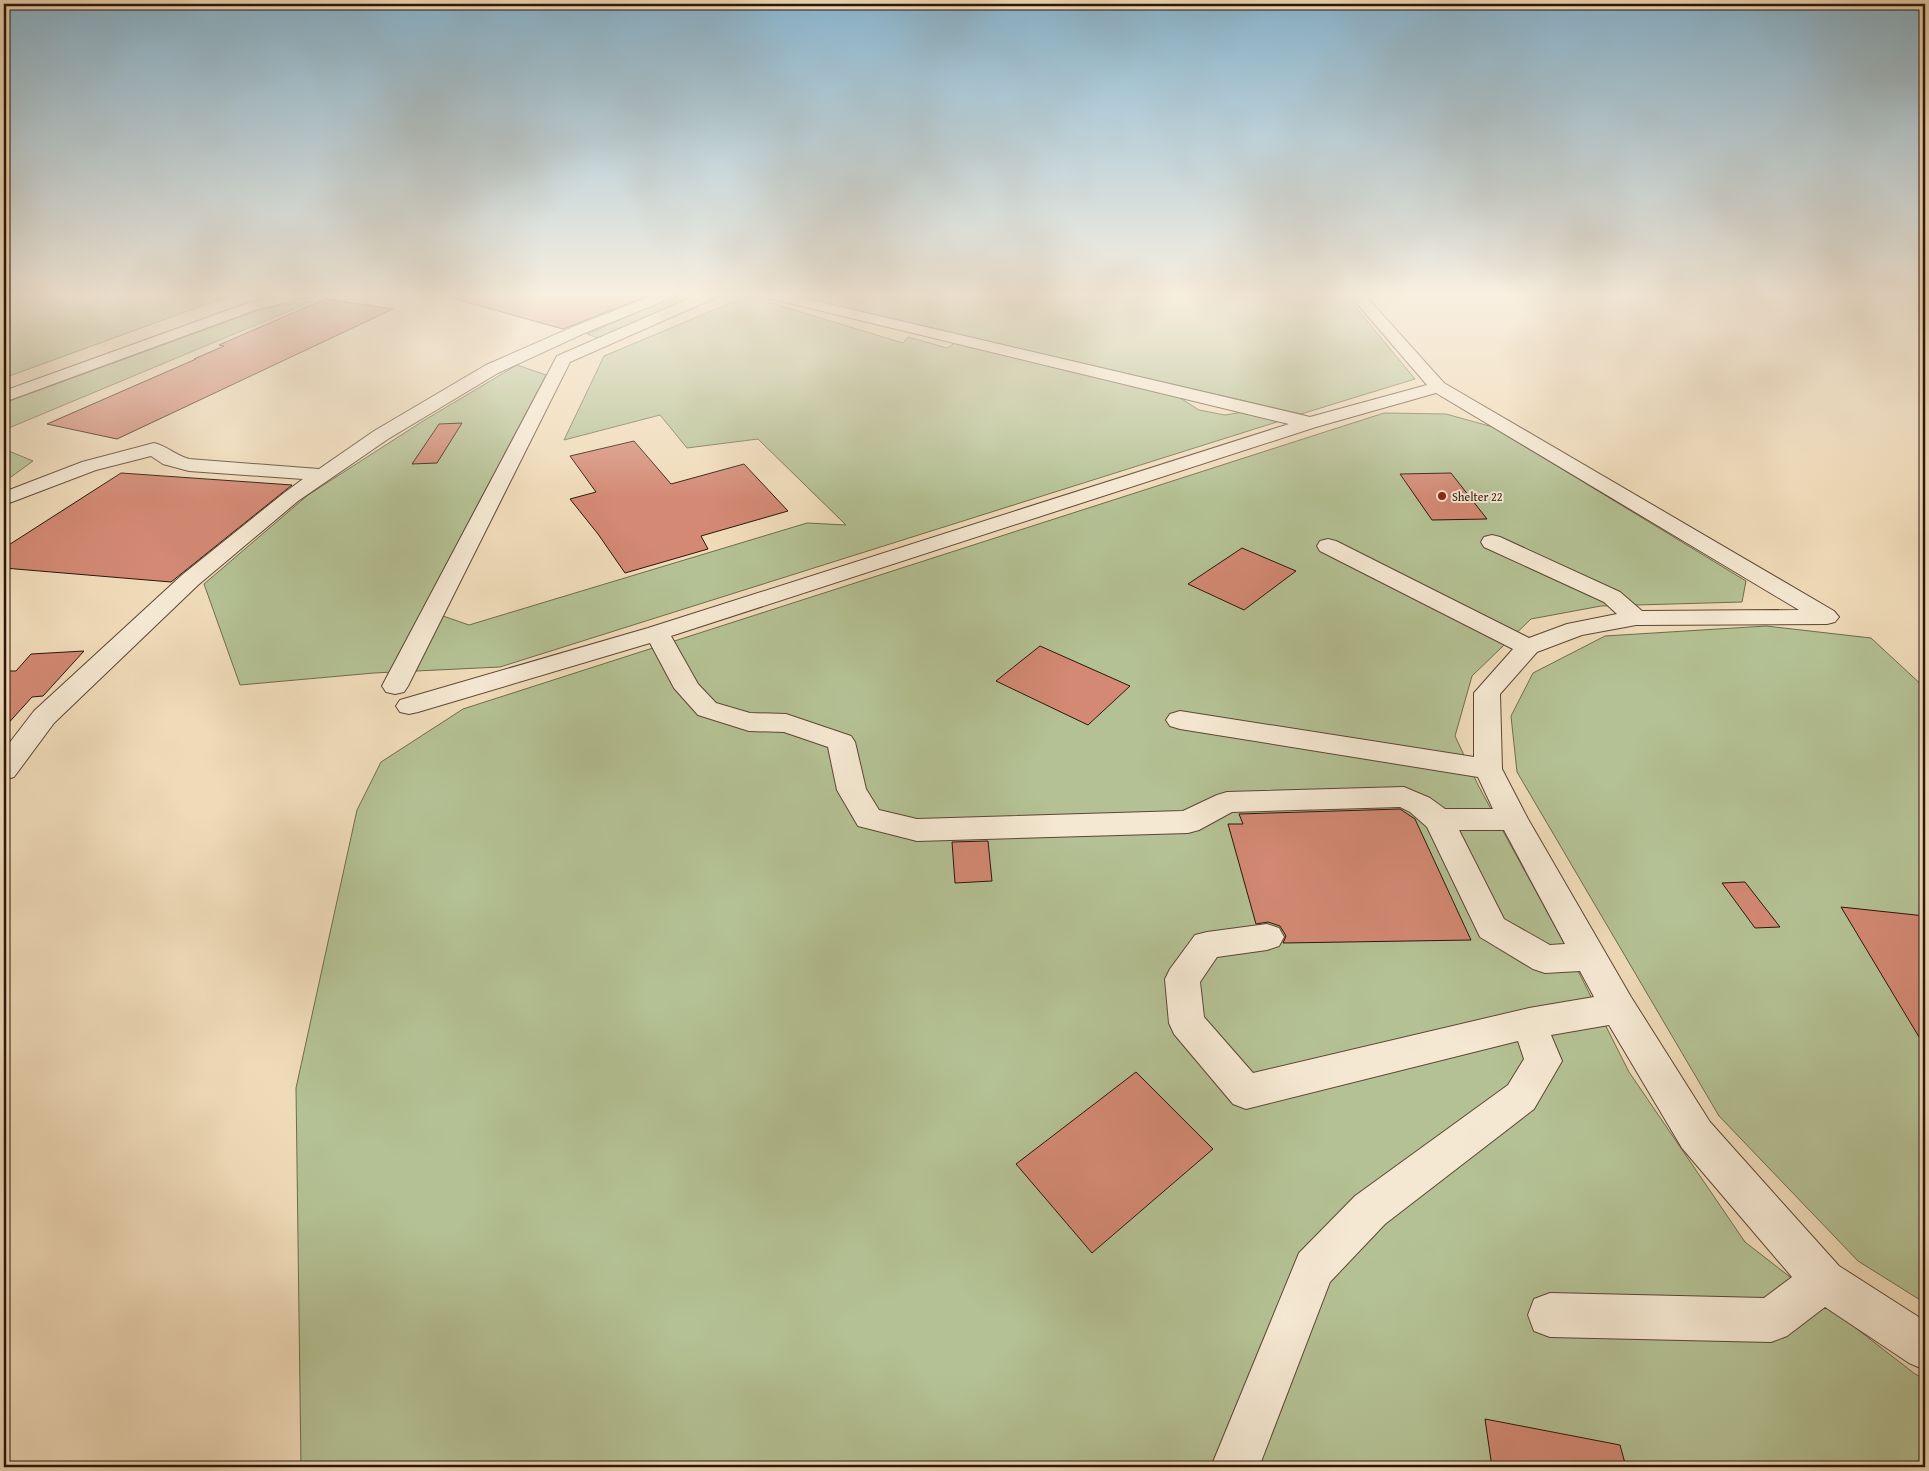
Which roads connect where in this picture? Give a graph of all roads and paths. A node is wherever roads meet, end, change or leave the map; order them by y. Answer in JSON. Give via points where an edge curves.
{"nodes":[{"id":1,"x":101,"y":362,"type":"edge"},
{"id":2,"x":508,"y":362,"type":"edge"},
{"id":3,"x":562,"y":362,"type":"edge"},
{"id":4,"x":1052,"y":362,"type":"edge"},
{"id":5,"x":1416,"y":362,"type":"edge"},
{"id":6,"x":1438,"y":387,"type":"junction"},
{"id":7,"x":4,"y":397,"type":"edge"},
{"id":8,"x":1310,"y":423,"type":"junction"},
{"id":9,"x":323,"y":475,"type":"junction"},
{"id":10,"x":4,"y":499,"type":"edge"},
{"id":11,"x":1492,"y":542,"type":"dead end"},
{"id":12,"x":1328,"y":546,"type":"dead end"},
{"id":13,"x":1636,"y":618,"type":"junction"},
{"id":14,"x":657,"y":633,"type":"junction"},
{"id":15,"x":1528,"y":647,"type":"junction"},
{"id":16,"x":395,"y":686,"type":"dead end"},
{"id":17,"x":409,"y":706,"type":"dead end"},
{"id":18,"x":1180,"y":720,"type":"dead end"},
{"id":19,"x":1488,"y":769,"type":"junction"},
{"id":20,"x":4,"y":770,"type":"edge"},
{"id":21,"x":1513,"y":818,"type":"junction"},
{"id":22,"x":1439,"y":820,"type":"junction"},
{"id":23,"x":1266,"y":937,"type":"dead end"},
{"id":24,"x":1590,"y":957,"type":"junction"},
{"id":25,"x":1618,"y":1008,"type":"junction"},
{"id":26,"x":1528,"y":1023,"type":"junction"},
{"id":27,"x":1824,"y":1281,"type":"junction"},
{"id":28,"x":1550,"y":1315,"type":"dead end"},
{"id":29,"x":1925,"y":1347,"type":"edge"},
{"id":30,"x":1235,"y":1467,"type":"edge"}],
"edges":[{"from":1,"to":7,"type":"lane"},
{"from":2,"to":9,"type":"lane","via":[[381,435]]},
{"from":3,"to":16,"type":"lane"},
{"from":4,"to":8,"type":"lane"},
{"from":5,"to":6,"type":"lane"},
{"from":6,"to":8,"type":"lane"},
{"from":6,"to":13,"type":"lane","via":[[1827,617]]},
{"from":8,"to":14,"type":"lane"},
{"from":9,"to":10,"type":"lane","via":[[189,465],[170,460],[154,449],[88,466]]},
{"from":9,"to":20,"type":"lane","via":[[291,497],[190,580],[44,717]]},
{"from":11,"to":13,"type":"lane","via":[[1612,597]]},
{"from":12,"to":15,"type":"lane"},
{"from":13,"to":15,"type":"lane","via":[[1576,629]]},
{"from":14,"to":17,"type":"lane"},
{"from":14,"to":22,"type":"lane","via":[[687,688],[707,709],[749,722],[786,723],[841,742],[852,790],[869,818],[917,830],[1188,822],[1227,802],[1404,797]]},
{"from":15,"to":19,"type":"lane","via":[[1487,693]]},
{"from":18,"to":19,"type":"lane"},
{"from":19,"to":21,"type":"lane"},
{"from":21,"to":22,"type":"lane"},
{"from":21,"to":24,"type":"lane"},
{"from":22,"to":24,"type":"lane","via":[[1492,928],[1545,959]]},
{"from":23,"to":26,"type":"lane","via":[[1207,945],[1182,979],[1187,1023],[1246,1092]]},
{"from":24,"to":25,"type":"lane"},
{"from":25,"to":26,"type":"lane"},
{"from":25,"to":27,"type":"lane","via":[[1696,1135]]},
{"from":26,"to":30,"type":"lane","via":[[1543,1061],[1521,1097],[1370,1210],[1314,1268]]},
{"from":27,"to":28,"type":"lane","via":[[1771,1320]]},
{"from":27,"to":29,"type":"lane"}]}
